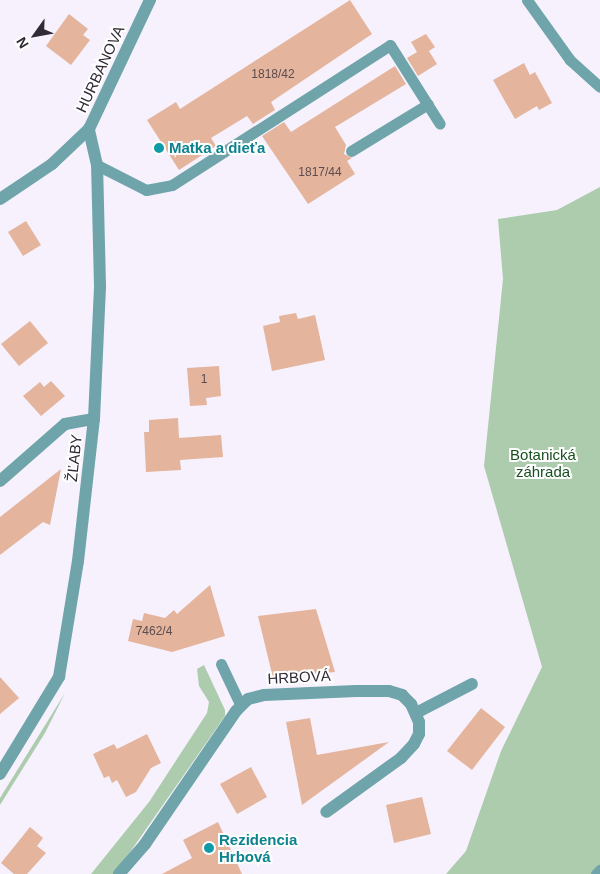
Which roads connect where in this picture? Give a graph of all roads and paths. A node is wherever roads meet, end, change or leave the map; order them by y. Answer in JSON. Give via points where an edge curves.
{"nodes":[{"id":1,"x":150,"y":0,"type":"edge"},
{"id":2,"x":527,"y":0,"type":"edge"},
{"id":3,"x":600,"y":87,"type":"edge"},
{"id":4,"x":428,"y":104,"type":"junction"},
{"id":5,"x":440,"y":124,"type":"dead end"},
{"id":6,"x":90,"y":129,"type":"junction"},
{"id":7,"x":352,"y":151,"type":"dead end"},
{"id":8,"x":97,"y":165,"type":"junction"},
{"id":9,"x":0,"y":199,"type":"edge"},
{"id":10,"x":94,"y":419,"type":"junction"},
{"id":11,"x":0,"y":481,"type":"edge"},
{"id":12,"x":221,"y":664,"type":"dead end"},
{"id":13,"x":472,"y":684,"type":"dead end"},
{"id":14,"x":240,"y":704,"type":"junction"},
{"id":15,"x":416,"y":713,"type":"junction"},
{"id":16,"x":0,"y":774,"type":"edge"},
{"id":17,"x":326,"y":812,"type":"dead end"},
{"id":18,"x":600,"y":870,"type":"edge"},
{"id":19,"x":119,"y":874,"type":"edge"},
{"id":20,"x":596,"y":874,"type":"edge"}],
"edges":[{"from":1,"to":6,"type":"street","name":"HURBANOVA"},
{"from":2,"to":3,"type":"lane","via":[[576,66]]},
{"from":4,"to":5,"type":"lane"},
{"from":4,"to":7,"type":"lane"},
{"from":4,"to":8,"type":"lane","via":[[390,45],[172,185],[146,190]]},
{"from":6,"to":8,"type":"street","name":"ŽĽABY"},
{"from":6,"to":9,"type":"street","name":"HURBANOVA","via":[[52,164]]},
{"from":8,"to":10,"type":"street","name":"ŽĽABY","via":[[100,286]]},
{"from":10,"to":11,"type":"street","via":[[65,424]]},
{"from":10,"to":16,"type":"street","name":"ŽĽABY","via":[[63,664],[53,689]]},
{"from":12,"to":14,"type":"lane"},
{"from":13,"to":15,"type":"street"},
{"from":14,"to":15,"type":"street","name":"HRBOVÁ","via":[[264,695],[389,691],[402,696]]},
{"from":14,"to":19,"type":"street","via":[[193,777]]},
{"from":15,"to":17,"type":"street","via":[[419,734],[408,752]]},
{"from":18,"to":20,"type":"lane"}]}
